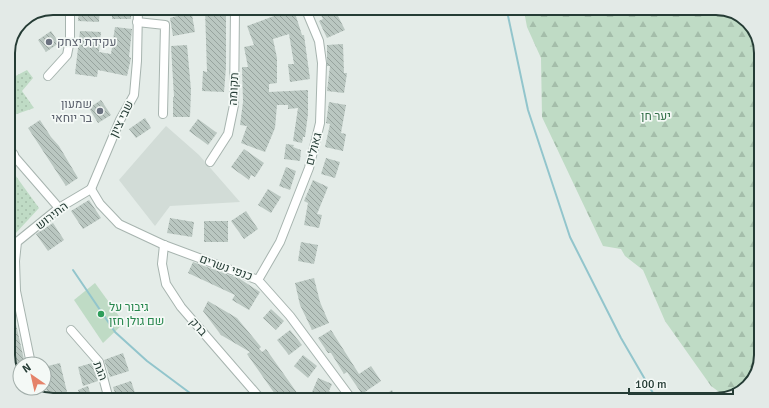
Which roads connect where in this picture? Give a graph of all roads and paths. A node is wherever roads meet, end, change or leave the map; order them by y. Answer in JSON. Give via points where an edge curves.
{"nodes":[{"id":1,"x":70,"y":15,"type":"edge"},
{"id":2,"x":138,"y":15,"type":"edge"},
{"id":3,"x":234,"y":15,"type":"edge"},
{"id":4,"x":308,"y":15,"type":"edge"},
{"id":5,"x":137,"y":22,"type":"junction"},
{"id":6,"x":48,"y":76,"type":"dead end"},
{"id":7,"x":162,"y":114,"type":"dead end"},
{"id":8,"x":15,"y":160,"type":"edge"},
{"id":9,"x":210,"y":162,"type":"dead end"},
{"id":10,"x":90,"y":189,"type":"junction"},
{"id":11,"x":59,"y":208,"type":"junction"},
{"id":12,"x":17,"y":242,"type":"joint"},
{"id":13,"x":164,"y":245,"type":"junction"},
{"id":14,"x":258,"y":280,"type":"junction"},
{"id":15,"x":71,"y":330,"type":"dead end"},
{"id":16,"x":29,"y":356,"type":"edge"},
{"id":17,"x":107,"y":393,"type":"edge"},
{"id":18,"x":256,"y":393,"type":"edge"},
{"id":19,"x":346,"y":393,"type":"edge"}],
"edges":[{"from":1,"to":6,"type":"street","via":[[70,40],[66,55]]},
{"from":2,"to":5,"type":"street","name":"שבי ציון"},
{"from":3,"to":9,"type":"street","name":"תקומה","via":[[234,105],[228,134]]},
{"from":4,"to":14,"type":"street","name":"גאולים","via":[[319,41],[322,63],[320,123],[309,168],[280,242]]},
{"from":5,"to":7,"type":"street","via":[[165,25]]},
{"from":5,"to":10,"type":"street","name":"שבי ציון","via":[[134,95],[120,120]]},
{"from":8,"to":11,"type":"street"},
{"from":10,"to":11,"type":"street","name":"התירוש"},
{"from":10,"to":13,"type":"street","name":"כנפי נשרים","via":[[119,224]]},
{"from":11,"to":12,"type":"street","name":"התירוש"},
{"from":12,"to":16,"type":"street","via":[[16,291]]},
{"from":13,"to":14,"type":"street","name":"כנפי נשרים"},
{"from":13,"to":18,"type":"street","name":"ברק","via":[[162,264],[166,284],[181,307]]},
{"from":14,"to":19,"type":"street","name":"כנפי נשרים","via":[[295,321]]},
{"from":15,"to":17,"type":"street","name":"הגת","via":[[99,362]]}]}
